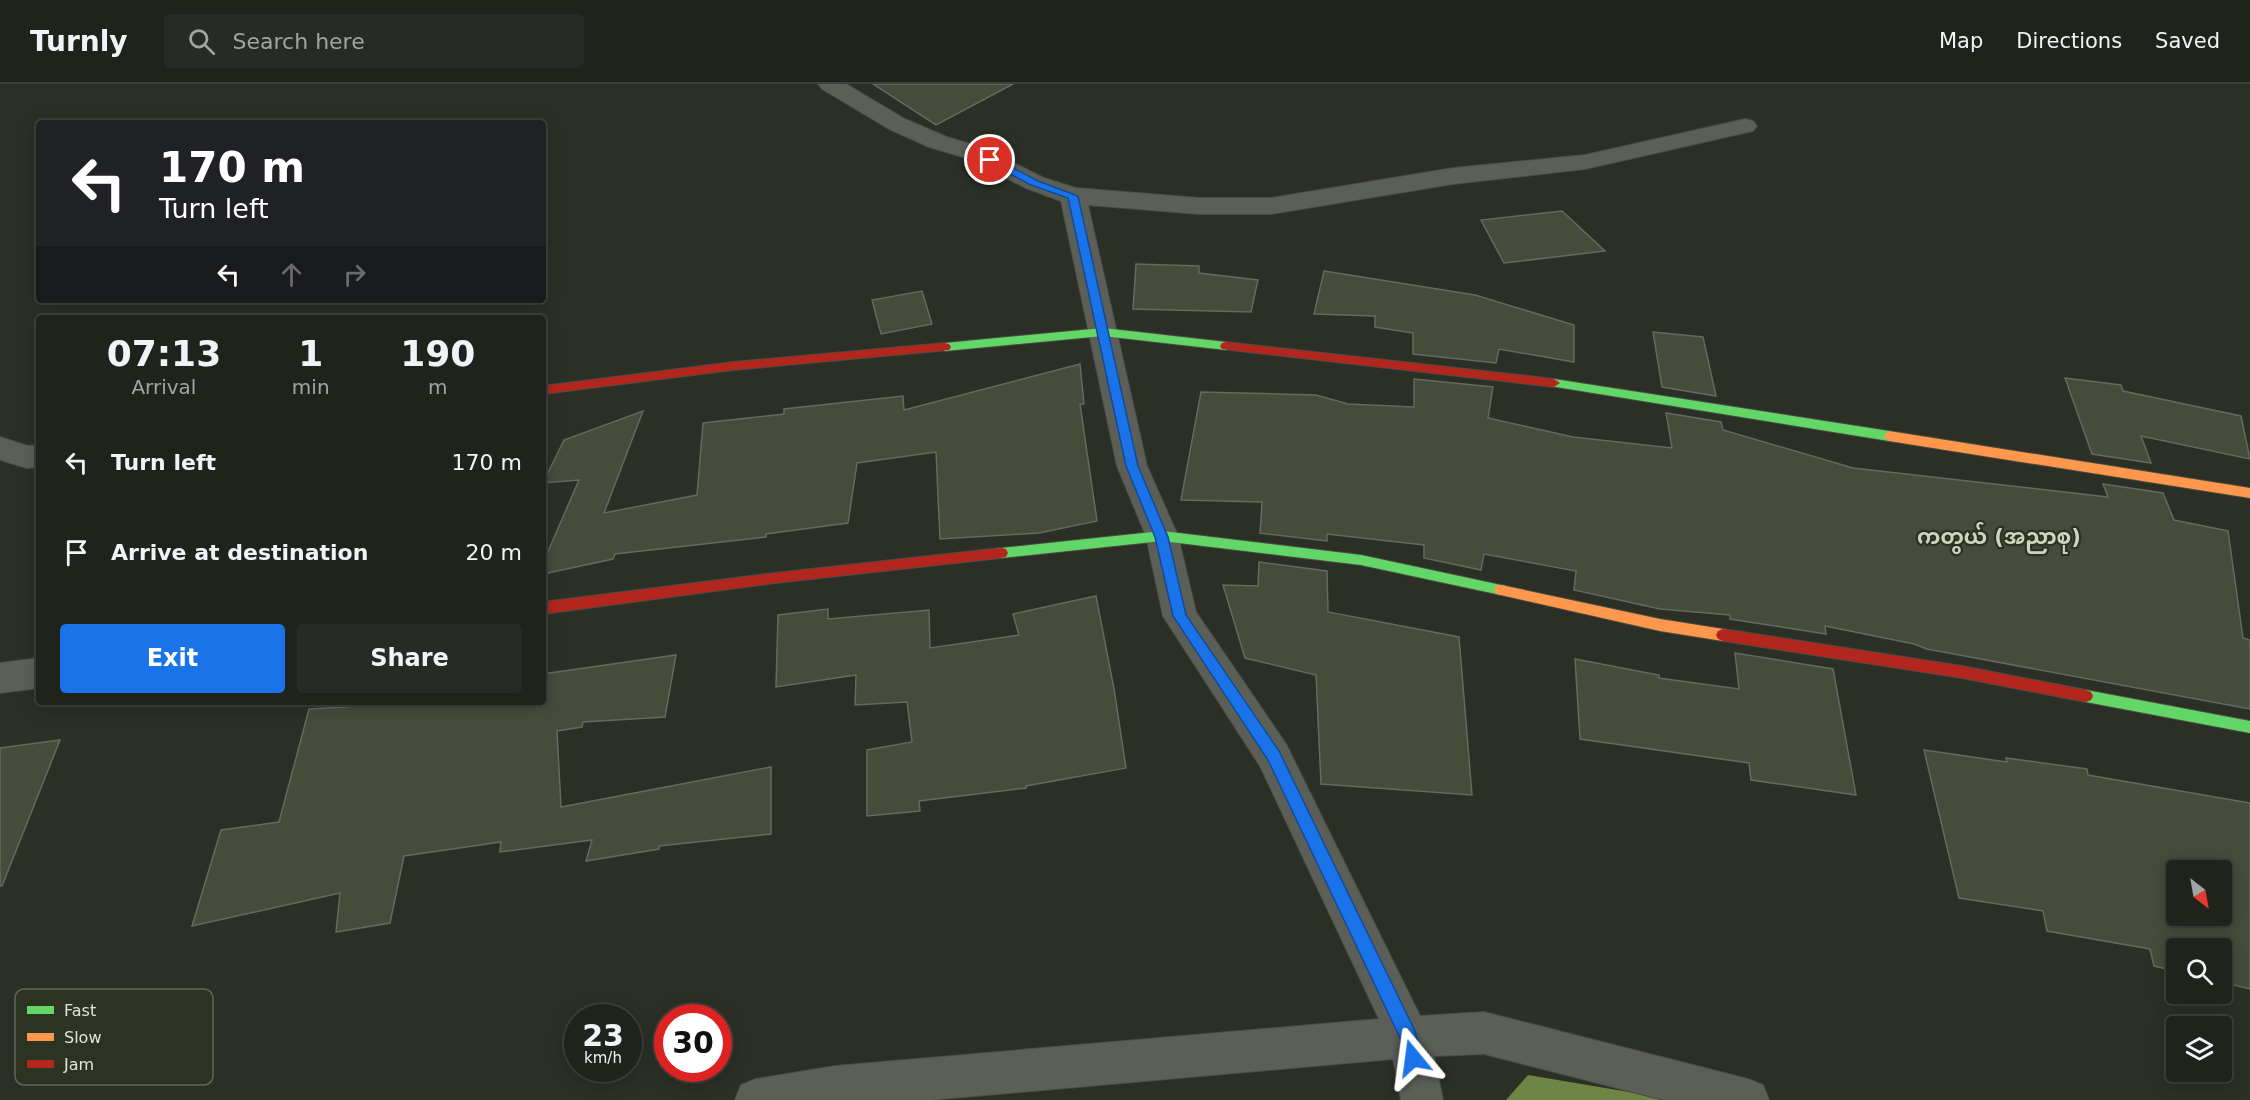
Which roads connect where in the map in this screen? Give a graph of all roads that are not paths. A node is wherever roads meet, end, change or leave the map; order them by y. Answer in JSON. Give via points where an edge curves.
{"nodes":[{"id":1,"x":830,"y":84,"type":"edge"},
{"id":2,"x":1745,"y":126,"type":"dead end"},
{"id":3,"x":1073,"y":196,"type":"junction"},
{"id":4,"x":1102,"y":332,"type":"junction"},
{"id":5,"x":546,"y":390,"type":"edge"},
{"id":6,"x":0,"y":447,"type":"edge"},
{"id":7,"x":36,"y":456,"type":"edge"},
{"id":8,"x":2250,"y":493,"type":"edge"},
{"id":9,"x":1162,"y":537,"type":"junction"},
{"id":10,"x":546,"y":608,"type":"edge"},
{"id":11,"x":36,"y":673,"type":"edge"},
{"id":12,"x":0,"y":678,"type":"edge"},
{"id":13,"x":2250,"y":727,"type":"edge"},
{"id":14,"x":1409,"y":1037,"type":"junction"},
{"id":15,"x":756,"y":1100,"type":"edge"},
{"id":16,"x":1422,"y":1100,"type":"edge"},
{"id":17,"x":1748,"y":1100,"type":"edge"}],
"edges":[{"from":1,"to":3,"type":"street","via":[[897,124]]},
{"from":2,"to":3,"type":"street","via":[[1585,162],[1453,176],[1271,206],[1129,202]]},
{"from":3,"to":4,"type":"street"},
{"from":4,"to":5,"type":"street","via":[[734,366]]},
{"from":4,"to":8,"type":"street","via":[[1536,380]]},
{"from":4,"to":9,"type":"street","via":[[1132,466]]},
{"from":6,"to":7,"type":"street"},
{"from":9,"to":10,"type":"street","via":[[787,576]]},
{"from":9,"to":13,"type":"street","via":[[1361,560],[1660,625],[1962,672]]},
{"from":9,"to":14,"type":"street","via":[[1180,616],[1273,755]]},
{"from":11,"to":12,"type":"street"},
{"from":14,"to":15,"type":"street","via":[[835,1087]]},
{"from":14,"to":16,"type":"street"},
{"from":14,"to":17,"type":"street","via":[[1484,1034]]}]}
